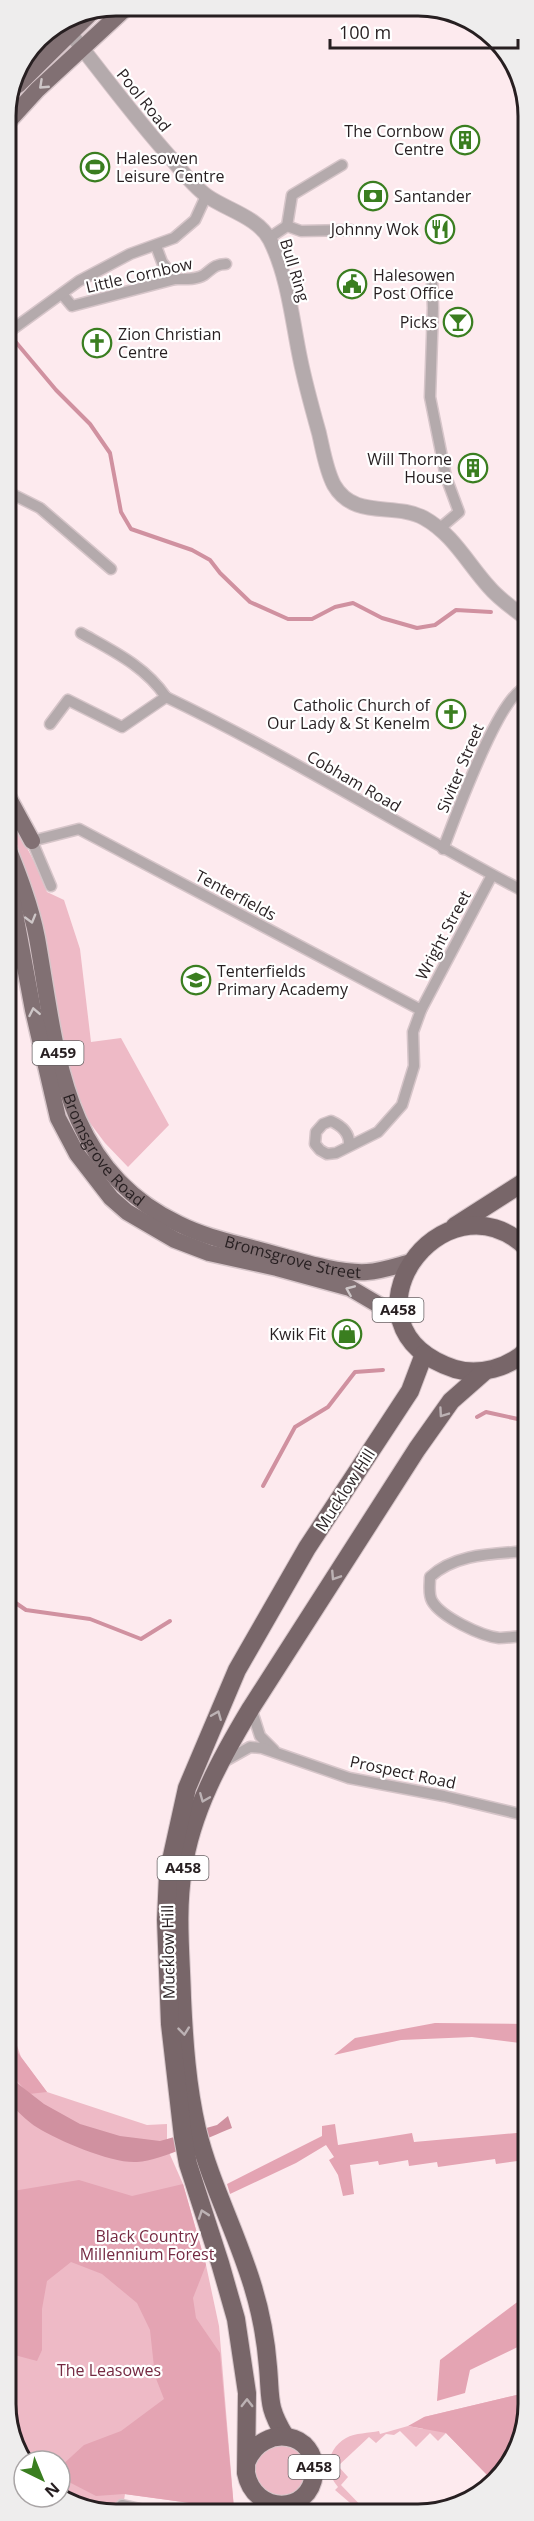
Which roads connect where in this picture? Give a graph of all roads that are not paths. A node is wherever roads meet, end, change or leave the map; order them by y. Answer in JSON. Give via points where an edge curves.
{"nodes":[{"id":1,"x":118,"y":16,"type":"edge"},
{"id":2,"x":79,"y":24,"type":"edge"},
{"id":3,"x":70,"y":33,"type":"junction"},
{"id":4,"x":83,"y":49,"type":"junction"},
{"id":5,"x":25,"y":78,"type":"edge"},
{"id":6,"x":17,"y":112,"type":"edge"},
{"id":7,"x":342,"y":165,"type":"dead end"},
{"id":8,"x":206,"y":196,"type":"junction"},
{"id":9,"x":287,"y":226,"type":"junction"},
{"id":10,"x":351,"y":230,"type":"dead end"},
{"id":11,"x":269,"y":238,"type":"junction"},
{"id":12,"x":156,"y":246,"type":"junction"},
{"id":13,"x":226,"y":264,"type":"dead end"},
{"id":14,"x":175,"y":279,"type":"junction"},
{"id":15,"x":432,"y":280,"type":"dead end"},
{"id":16,"x":62,"y":294,"type":"junction"},
{"id":17,"x":17,"y":325,"type":"edge"},
{"id":18,"x":17,"y":496,"type":"edge"},
{"id":19,"x":439,"y":529,"type":"junction"},
{"id":20,"x":111,"y":569,"type":"dead end"},
{"id":21,"x":518,"y":611,"type":"edge"},
{"id":22,"x":81,"y":633,"type":"dead end"},
{"id":23,"x":518,"y":692,"type":"edge"},
{"id":24,"x":166,"y":697,"type":"junction"},
{"id":25,"x":50,"y":724,"type":"dead end"},
{"id":26,"x":17,"y":813,"type":"edge"},
{"id":27,"x":32,"y":841,"type":"junction"},
{"id":28,"x":443,"y":849,"type":"junction"},
{"id":29,"x":492,"y":875,"type":"junction"},
{"id":30,"x":17,"y":876,"type":"edge"},
{"id":31,"x":51,"y":886,"type":"dead end"},
{"id":32,"x":518,"y":888,"type":"edge"},
{"id":33,"x":17,"y":923,"type":"edge"},
{"id":34,"x":421,"y":1010,"type":"junction"},
{"id":35,"x":349,"y":1145,"type":"dead end"},
{"id":36,"x":518,"y":1186,"type":"edge"},
{"id":37,"x":176,"y":1232,"type":"junction"},
{"id":38,"x":443,"y":1234,"type":"junction"},
{"id":39,"x":518,"y":1241,"type":"edge"},
{"id":40,"x":411,"y":1262,"type":"junction"},
{"id":41,"x":400,"y":1318,"type":"junction"},
{"id":42,"x":424,"y":1354,"type":"junction"},
{"id":43,"x":517,"y":1358,"type":"edge"},
{"id":44,"x":484,"y":1372,"type":"junction"},
{"id":45,"x":517,"y":1552,"type":"edge"},
{"id":46,"x":517,"y":1637,"type":"edge"},
{"id":47,"x":251,"y":1708,"type":"junction"},
{"id":48,"x":274,"y":1750,"type":"junction"},
{"id":49,"x":216,"y":1770,"type":"junction"},
{"id":50,"x":517,"y":1814,"type":"edge"},
{"id":51,"x":285,"y":2436,"type":"junction"},
{"id":52,"x":248,"y":2461,"type":"junction"},
{"id":53,"x":260,"y":2504,"type":"edge"},
{"id":54,"x":295,"y":2504,"type":"edge"}],
"edges":[{"from":1,"to":4,"type":"main road"},
{"from":2,"to":3,"type":"main road"},
{"from":3,"to":4,"type":"street","name":"Pool Road"},
{"from":3,"to":5,"type":"main road"},
{"from":4,"to":6,"type":"main road","one_way":true},
{"from":4,"to":8,"type":"street","name":"Pool Road","via":[[158,144]]},
{"from":7,"to":9,"type":"street","via":[[292,195]]},
{"from":8,"to":11,"type":"street","name":"Bull Ring","via":[[249,219]]},
{"from":8,"to":12,"type":"street","via":[[195,220]]},
{"from":9,"to":10,"type":"street","via":[[301,231]]},
{"from":9,"to":11,"type":"street"},
{"from":11,"to":19,"type":"street","name":"Bull Ring","via":[[285,284],[306,385],[334,484],[355,505],[407,512]]},
{"from":12,"to":14,"type":"street"},
{"from":12,"to":16,"type":"street","via":[[130,254]]},
{"from":13,"to":14,"type":"street","name":"Little Cornbow","via":[[217,264],[202,276]]},
{"from":14,"to":16,"type":"street","name":"Little Cornbow","via":[[72,306]]},
{"from":15,"to":19,"type":"street","via":[[430,397],[446,477],[459,512]]},
{"from":16,"to":17,"type":"street"},
{"from":18,"to":20,"type":"street","via":[[40,508]]},
{"from":19,"to":21,"type":"street","name":"Bull Ring","via":[[488,586]]},
{"from":22,"to":24,"type":"street","via":[[142,669]]},
{"from":23,"to":28,"type":"street","name":"Siviter Street","via":[[495,725],[473,771]]},
{"from":24,"to":25,"type":"street","via":[[122,727],[68,700]]},
{"from":24,"to":28,"type":"street","name":"Cobham Road","via":[[226,725]]},
{"from":26,"to":27,"type":"main road"},
{"from":27,"to":31,"type":"street"},
{"from":27,"to":34,"type":"street","name":"Tenterfields","via":[[79,829]]},
{"from":28,"to":29,"type":"street","name":"Cobham Road"},
{"from":29,"to":32,"type":"street","name":"Cobham Road"},
{"from":29,"to":34,"type":"street","name":"Wright Street"},
{"from":30,"to":37,"type":"main road","name":"Bromsgrove Road","number":"A459","one_way":true,"via":[[36,936],[70,1104],[87,1141],[111,1174]]},
{"from":37,"to":33,"type":"main road","name":"Bromsgrove Road","number":"A459","one_way":true,"via":[[135,1218],[111,1198],[77,1154],[58,1118]]},
{"from":34,"to":35,"type":"street","name":"Wright Street","via":[[412,1032],[414,1066],[402,1105],[378,1132]]},
{"from":36,"to":38,"type":"highway","number":"A458"},
{"from":37,"to":40,"type":"main road","name":"Bromsgrove Street","number":"A459","via":[[347,1271],[381,1271]]},
{"from":41,"to":37,"type":"main road","name":"Bromsgrove Street","number":"A459","one_way":true,"via":[[350,1288],[209,1253]]},
{"from":38,"to":39,"type":"highway","number":"A458","via":[[485,1226]]},
{"from":38,"to":40,"type":"highway","number":"A458","via":[[421,1249]]},
{"from":40,"to":41,"type":"highway","number":"A458","via":[[401,1281],[397,1308]]},
{"from":41,"to":42,"type":"highway","number":"A458"},
{"from":42,"to":44,"type":"highway","via":[[466,1372]]},
{"from":52,"to":42,"type":"highway","name":"Mucklow Hill","number":"A458","one_way":true,"via":[[247,2393],[236,2319],[183,2137],[170,2024],[168,1874],[187,1788],[237,1670],[307,1548],[410,1391]]},
{"from":43,"to":44,"type":"highway","number":"A458"},
{"from":44,"to":47,"type":"highway","name":"Mucklow Hill","number":"A458","one_way":true,"via":[[451,1401],[417,1449]]},
{"from":45,"to":46,"type":"street","via":[[475,1556],[439,1569],[430,1577],[429,1591],[439,1609],[469,1628],[498,1638]]},
{"from":47,"to":48,"type":"street","via":[[260,1736]]},
{"from":47,"to":49,"type":"highway","name":"Mucklow Hill","number":"A458"},
{"from":48,"to":49,"type":"street","name":"Prospect Road","via":[[250,1747],[231,1755]]},
{"from":48,"to":50,"type":"street","name":"Prospect Road","via":[[349,1778]]},
{"from":49,"to":51,"type":"highway","name":"Mucklow Hill","number":"A458","one_way":true,"via":[[202,1801],[183,1870],[179,1918],[183,2022],[197,2128],[254,2288],[268,2368],[268,2401]]},
{"from":51,"to":52,"type":"highway","number":"A458","via":[[261,2443]]},
{"from":51,"to":54,"type":"highway","name":"Mucklow Hill","number":"A458","via":[[300,2441],[314,2468],[308,2489]]},
{"from":52,"to":53,"type":"highway","name":"Mucklow Hill","number":"A458","via":[[248,2480]]}]}
